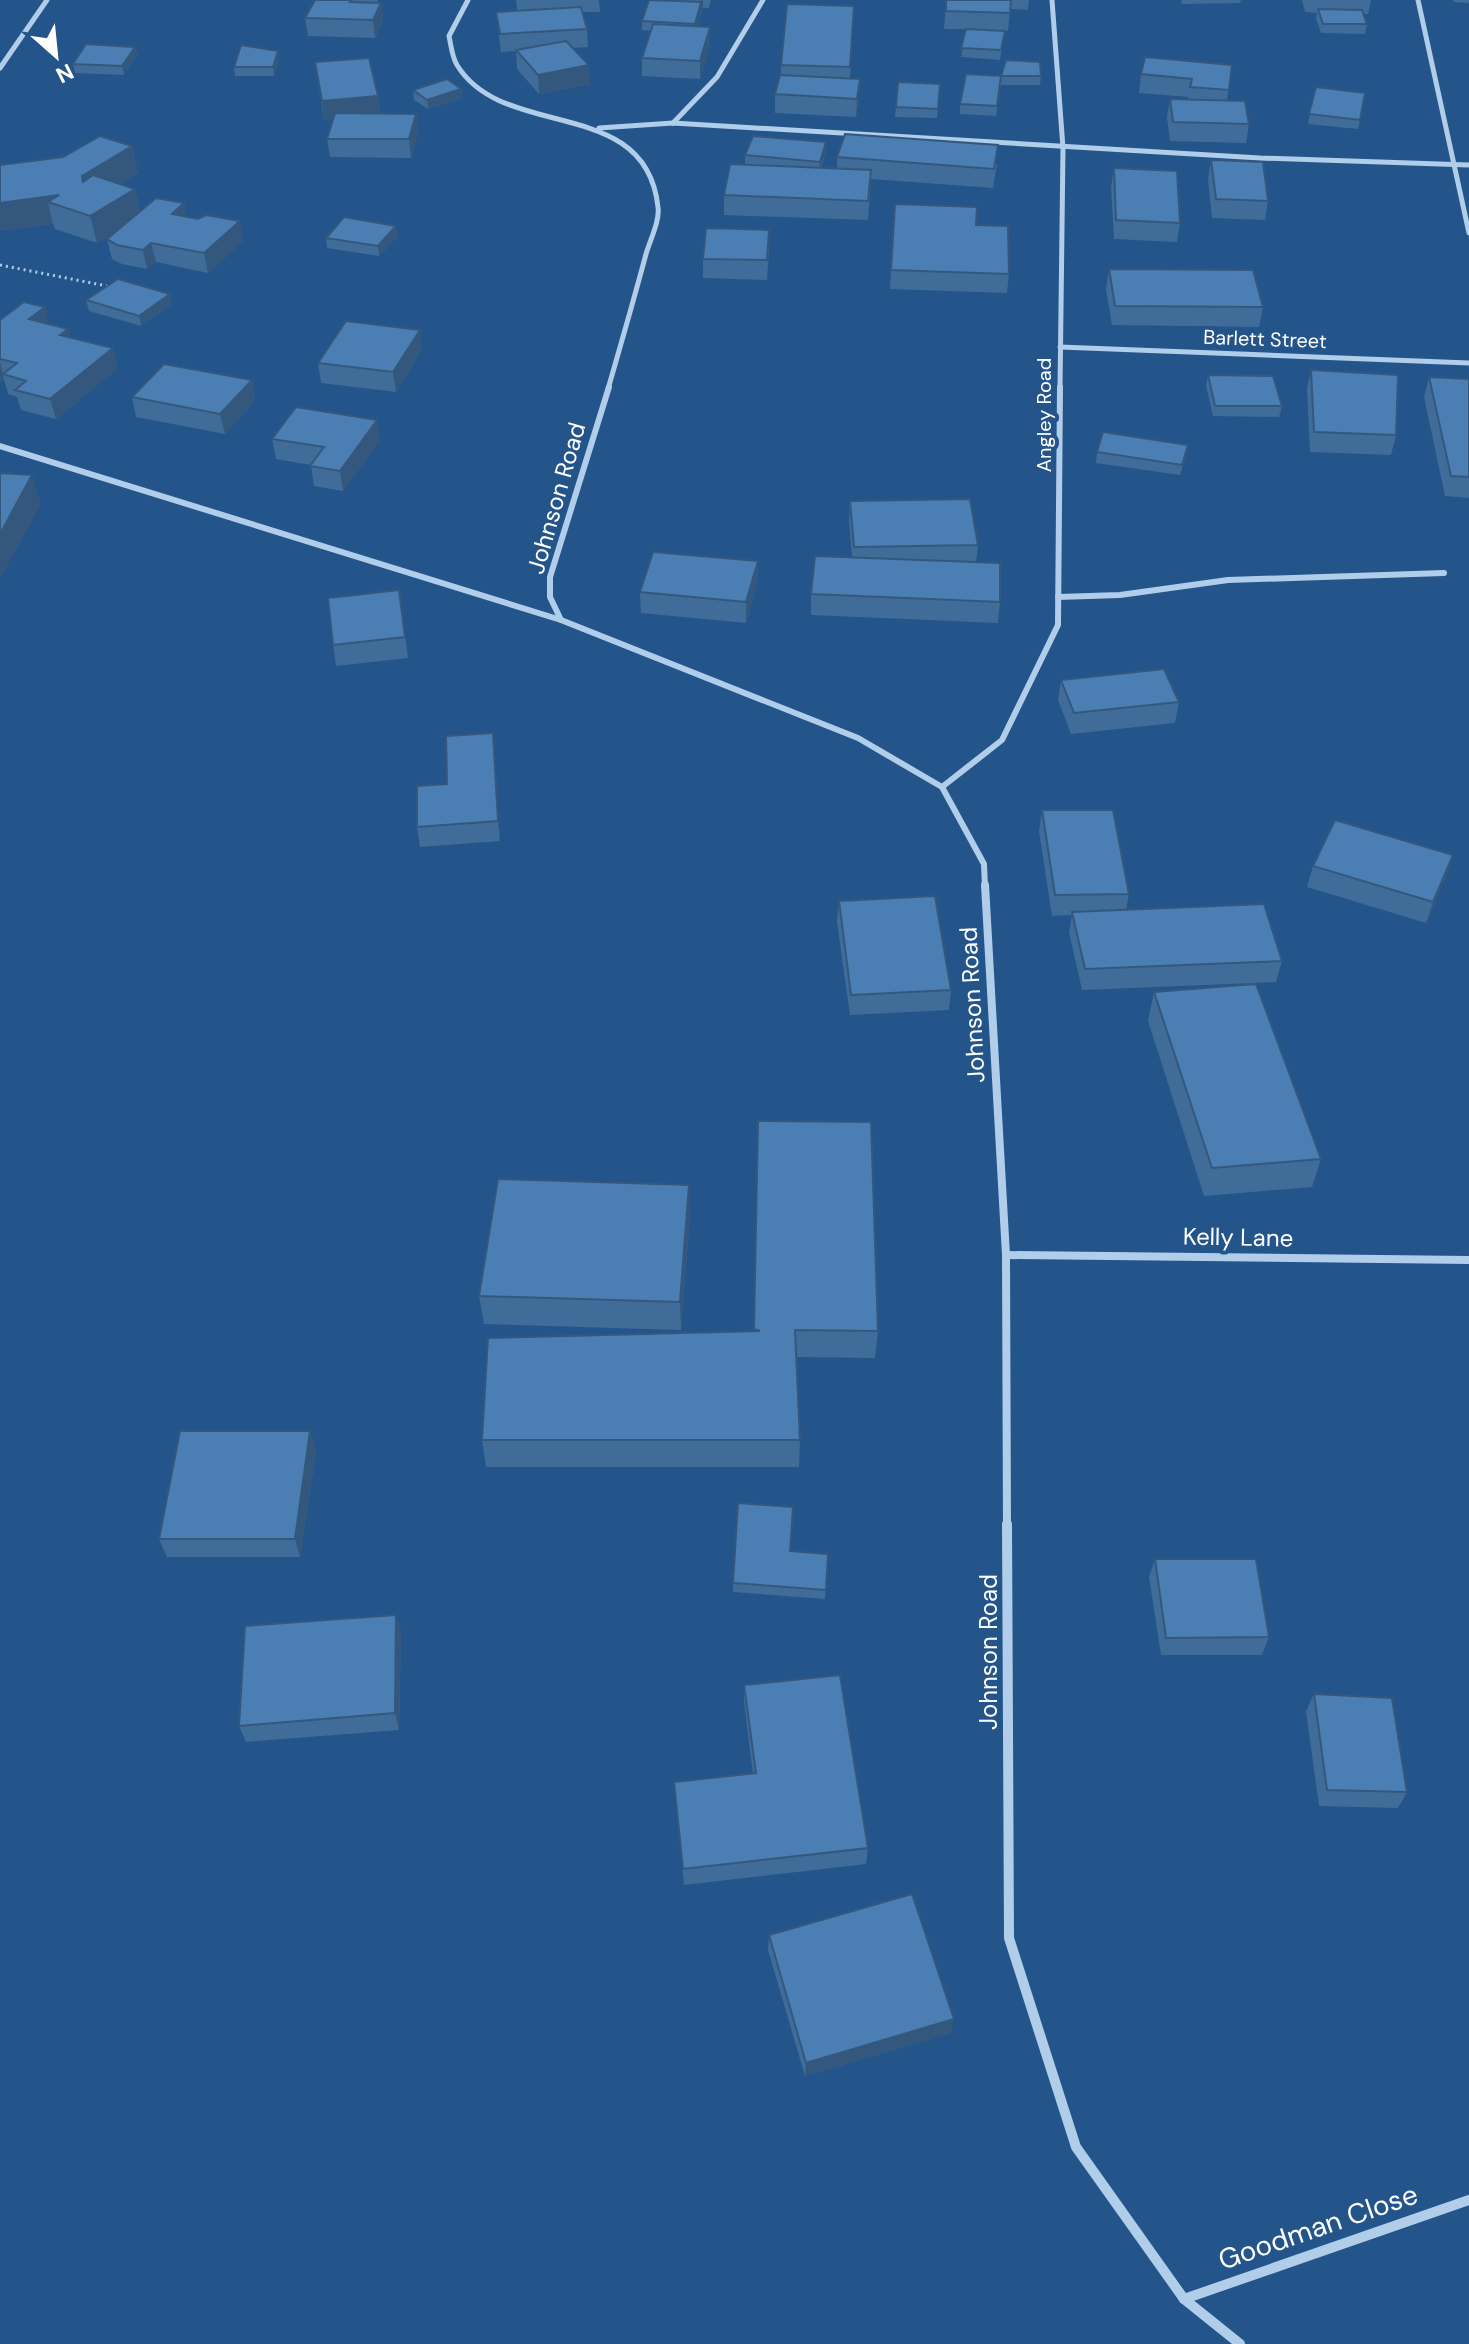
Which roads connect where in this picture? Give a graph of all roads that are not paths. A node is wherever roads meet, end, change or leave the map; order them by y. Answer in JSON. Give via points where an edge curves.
{"nodes":[{"id":1,"x":47,"y":0,"type":"edge"},
{"id":2,"x":468,"y":0,"type":"edge"},
{"id":3,"x":763,"y":0,"type":"edge"},
{"id":4,"x":1052,"y":0,"type":"edge"},
{"id":5,"x":1418,"y":0,"type":"edge"},
{"id":6,"x":0,"y":68,"type":"edge"},
{"id":7,"x":673,"y":123,"type":"junction"},
{"id":8,"x":598,"y":128,"type":"junction"},
{"id":9,"x":1063,"y":148,"type":"junction"},
{"id":10,"x":1452,"y":164,"type":"junction"},
{"id":11,"x":1469,"y":165,"type":"edge"},
{"id":12,"x":1469,"y":233,"type":"edge"},
{"id":13,"x":1060,"y":347,"type":"junction"},
{"id":14,"x":1469,"y":363,"type":"edge"},
{"id":15,"x":0,"y":446,"type":"edge"},
{"id":16,"x":1444,"y":573,"type":"dead end"},
{"id":17,"x":1058,"y":597,"type":"junction"},
{"id":18,"x":561,"y":620,"type":"junction"},
{"id":19,"x":942,"y":787,"type":"junction"},
{"id":20,"x":1006,"y":1255,"type":"junction"},
{"id":21,"x":1469,"y":1260,"type":"edge"},
{"id":22,"x":1469,"y":2200,"type":"edge"},
{"id":23,"x":1184,"y":2299,"type":"junction"},
{"id":24,"x":1240,"y":2344,"type":"edge"}],
"edges":[{"from":1,"to":6,"type":"street"},
{"from":2,"to":8,"type":"street","name":"Johnson Road","via":[[449,36],[456,65],[474,84],[523,110]]},
{"from":3,"to":7,"type":"street","via":[[717,77]]},
{"from":4,"to":9,"type":"street","name":"Angley Road"},
{"from":5,"to":10,"type":"street"},
{"from":7,"to":8,"type":"street"},
{"from":7,"to":9,"type":"street"},
{"from":8,"to":18,"type":"street","name":"Johnson Road","via":[[635,152],[656,182],[659,209],[550,577],[550,597]]},
{"from":9,"to":10,"type":"street"},
{"from":9,"to":13,"type":"street","name":"Angley Road"},
{"from":10,"to":11,"type":"street"},
{"from":10,"to":12,"type":"street"},
{"from":13,"to":14,"type":"street","name":"Barlett Street"},
{"from":13,"to":17,"type":"street","name":"Angley Road"},
{"from":15,"to":18,"type":"street"},
{"from":16,"to":17,"type":"street","via":[[1228,580],[1120,595]]},
{"from":17,"to":19,"type":"street","name":"Angley Road","via":[[1058,625],[1002,740]]},
{"from":18,"to":19,"type":"street","via":[[858,738]]},
{"from":19,"to":20,"type":"street","name":"Johnson Road","via":[[984,864]]},
{"from":20,"to":21,"type":"street","name":"Kelly Lane"},
{"from":20,"to":23,"type":"street","name":"Johnson Road","via":[[1009,1938],[1076,2147]]},
{"from":22,"to":23,"type":"street","name":"Goodman Close"},
{"from":23,"to":24,"type":"street","name":"Johnson Road"}]}
